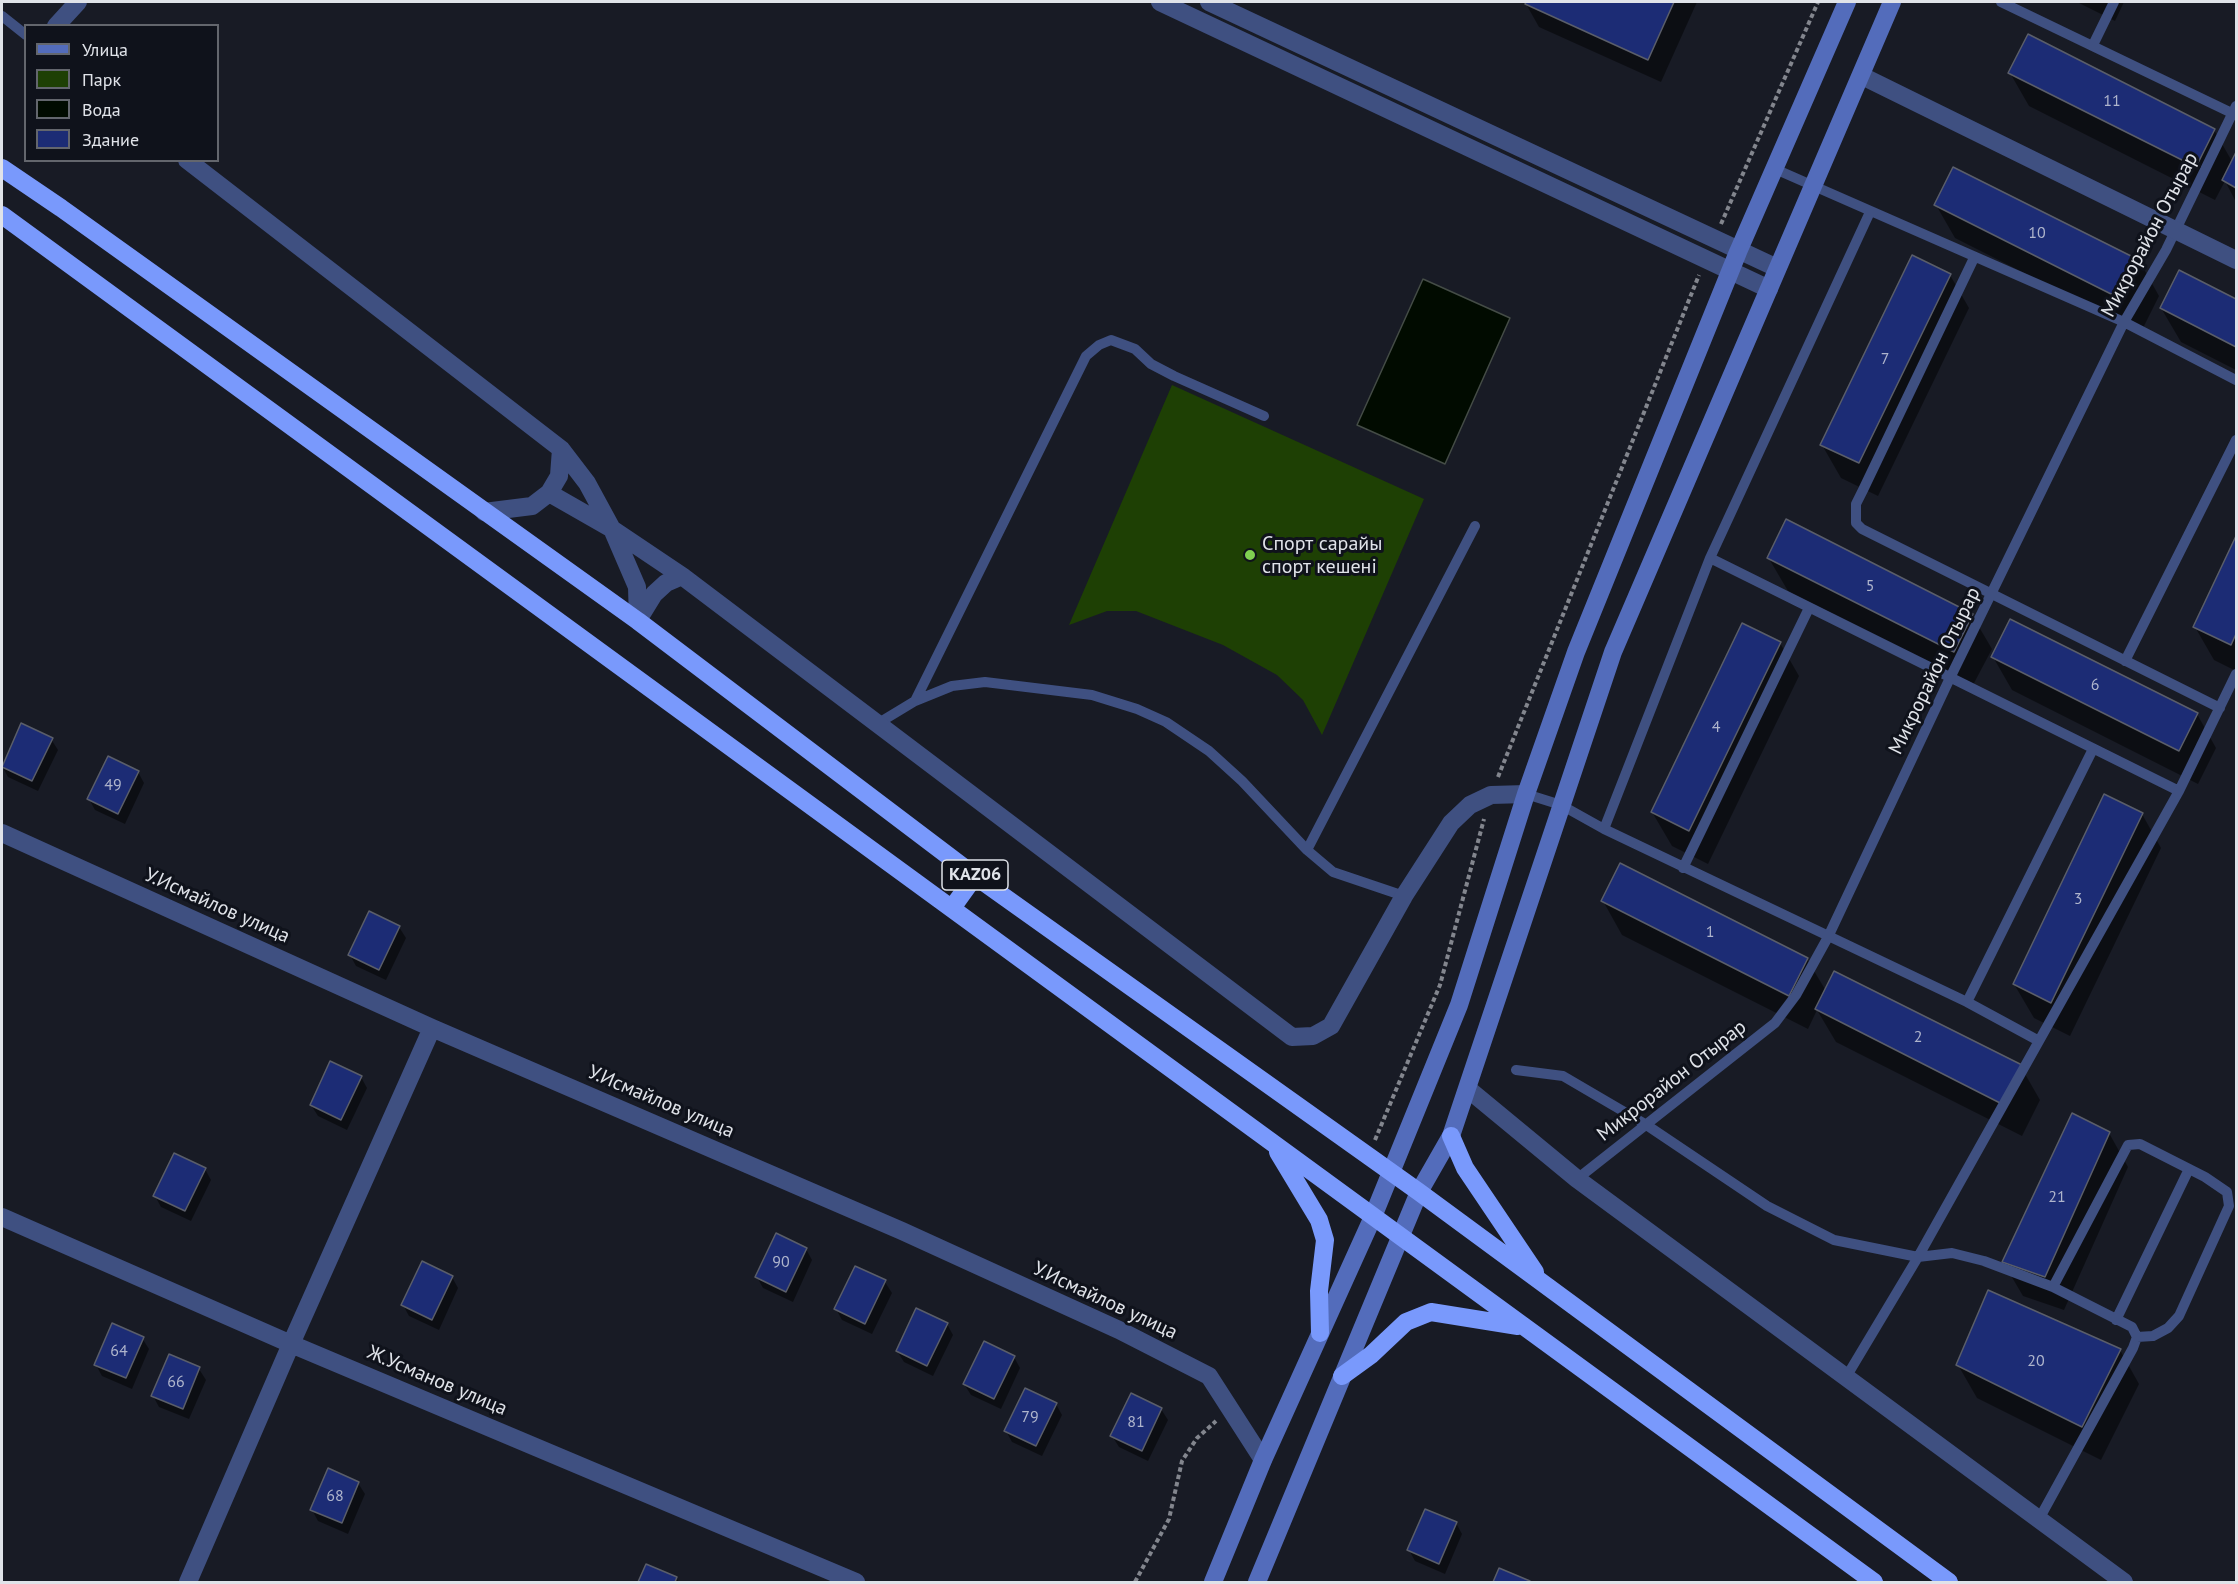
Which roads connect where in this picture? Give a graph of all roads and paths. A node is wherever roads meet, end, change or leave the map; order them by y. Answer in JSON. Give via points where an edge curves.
{"nodes":[{"id":1,"x":78,"y":2,"type":"edge"},
{"id":2,"x":1160,"y":2,"type":"edge"},
{"id":3,"x":1209,"y":2,"type":"edge"},
{"id":4,"x":1847,"y":2,"type":"edge"},
{"id":5,"x":1892,"y":2,"type":"edge"},
{"id":6,"x":2001,"y":2,"type":"edge"},
{"id":7,"x":2114,"y":2,"type":"edge"},
{"id":8,"x":2,"y":16,"type":"edge"},
{"id":9,"x":58,"y":24,"type":"edge"},
{"id":10,"x":24,"y":33,"type":"edge"},
{"id":11,"x":2092,"y":45,"type":"junction"},
{"id":12,"x":1862,"y":76,"type":"junction"},
{"id":13,"x":2235,"y":112,"type":"edge"},
{"id":14,"x":190,"y":162,"type":"edge"},
{"id":15,"x":2,"y":168,"type":"edge"},
{"id":16,"x":1775,"y":169,"type":"junction"},
{"id":17,"x":1812,"y":186,"type":"junction"},
{"id":18,"x":1870,"y":212,"type":"junction"},
{"id":19,"x":2,"y":215,"type":"edge"},
{"id":20,"x":2175,"y":230,"type":"junction"},
{"id":21,"x":1738,"y":252,"type":"junction"},
{"id":22,"x":1974,"y":258,"type":"junction"},
{"id":23,"x":2236,"y":260,"type":"edge"},
{"id":24,"x":1778,"y":268,"type":"junction"},
{"id":25,"x":1732,"y":270,"type":"junction"},
{"id":26,"x":1769,"y":289,"type":"junction"},
{"id":27,"x":2124,"y":322,"type":"junction"},
{"id":28,"x":2236,"y":380,"type":"edge"},
{"id":29,"x":1264,"y":416,"type":"dead end"},
{"id":30,"x":2236,"y":440,"type":"edge"},
{"id":31,"x":561,"y":449,"type":"junction"},
{"id":32,"x":549,"y":493,"type":"junction"},
{"id":33,"x":484,"y":512,"type":"junction"},
{"id":34,"x":1476,"y":526,"type":"dead end"},
{"id":35,"x":612,"y":529,"type":"junction"},
{"id":36,"x":1710,"y":558,"type":"junction"},
{"id":37,"x":682,"y":576,"type":"junction"},
{"id":38,"x":1993,"y":594,"type":"junction"},
{"id":39,"x":1809,"y":608,"type":"junction"},
{"id":40,"x":638,"y":621,"type":"junction"},
{"id":41,"x":2125,"y":661,"type":"junction"},
{"id":42,"x":2236,"y":674,"type":"edge"},
{"id":43,"x":1950,"y":678,"type":"junction"},
{"id":44,"x":915,"y":701,"type":"junction"},
{"id":45,"x":2220,"y":708,"type":"junction"},
{"id":46,"x":877,"y":724,"type":"junction"},
{"id":47,"x":2093,"y":749,"type":"junction"},
{"id":48,"x":2179,"y":791,"type":"junction"},
{"id":49,"x":1526,"y":794,"type":"junction"},
{"id":50,"x":1561,"y":805,"type":"junction"},
{"id":51,"x":1604,"y":829,"type":"junction"},
{"id":52,"x":2,"y":833,"type":"edge"},
{"id":53,"x":1306,"y":850,"type":"junction"},
{"id":54,"x":1683,"y":867,"type":"junction"},
{"id":55,"x":975,"y":876,"type":"junction"},
{"id":56,"x":1404,"y":896,"type":"junction"},
{"id":57,"x":952,"y":908,"type":"junction"},
{"id":58,"x":1828,"y":937,"type":"junction"},
{"id":59,"x":1967,"y":1002,"type":"junction"},
{"id":60,"x":432,"y":1028,"type":"junction"},
{"id":61,"x":2039,"y":1041,"type":"junction"},
{"id":62,"x":1516,"y":1070,"type":"dead end"},
{"id":63,"x":1468,"y":1089,"type":"junction"},
{"id":64,"x":1645,"y":1124,"type":"junction"},
{"id":65,"x":1451,"y":1136,"type":"junction"},
{"id":66,"x":1272,"y":1143,"type":"junction"},
{"id":67,"x":2189,"y":1168,"type":"junction"},
{"id":68,"x":1391,"y":1172,"type":"junction"},
{"id":69,"x":1577,"y":1179,"type":"junction"},
{"id":70,"x":1419,"y":1192,"type":"junction"},
{"id":71,"x":2,"y":1217,"type":"edge"},
{"id":72,"x":1372,"y":1219,"type":"junction"},
{"id":73,"x":1400,"y":1237,"type":"junction"},
{"id":74,"x":1918,"y":1257,"type":"junction"},
{"id":75,"x":1544,"y":1286,"type":"junction"},
{"id":76,"x":2053,"y":1287,"type":"junction"},
{"id":77,"x":2116,"y":1320,"type":"junction"},
{"id":78,"x":1524,"y":1327,"type":"junction"},
{"id":79,"x":1320,"y":1334,"type":"junction"},
{"id":80,"x":2137,"y":1337,"type":"junction"},
{"id":81,"x":291,"y":1344,"type":"junction"},
{"id":82,"x":1342,"y":1377,"type":"junction"},
{"id":83,"x":1845,"y":1379,"type":"junction"},
{"id":84,"x":1231,"y":1408,"type":"junction"},
{"id":85,"x":1263,"y":1460,"type":"junction"},
{"id":86,"x":2038,"y":1521,"type":"junction"},
{"id":87,"x":188,"y":1582,"type":"edge"},
{"id":88,"x":856,"y":1582,"type":"edge"},
{"id":89,"x":1135,"y":1582,"type":"edge"},
{"id":90,"x":1213,"y":1582,"type":"edge"},
{"id":91,"x":1257,"y":1582,"type":"edge"},
{"id":92,"x":1874,"y":1582,"type":"edge"},
{"id":93,"x":1950,"y":1582,"type":"edge"},
{"id":94,"x":2124,"y":1582,"type":"edge"}],
"edges":[{"from":1,"to":9,"type":"street"},
{"from":2,"to":25,"type":"street"},
{"from":3,"to":21,"type":"street"},
{"from":4,"to":16,"type":"street"},
{"from":5,"to":12,"type":"street"},
{"from":6,"to":11,"type":"lane"},
{"from":7,"to":11,"type":"lane"},
{"from":8,"to":10,"type":"lane"},
{"from":11,"to":13,"type":"lane"},
{"from":12,"to":17,"type":"street"},
{"from":12,"to":20,"type":"street"},
{"from":13,"to":20,"type":"lane","name":"Микрорайон Отырар"},
{"from":14,"to":31,"type":"street"},
{"from":15,"to":33,"type":"highway","number":"KАZ06"},
{"from":16,"to":17,"type":"lane"},
{"from":16,"to":21,"type":"street"},
{"from":17,"to":18,"type":"lane"},
{"from":17,"to":24,"type":"street"},
{"from":18,"to":22,"type":"lane"},
{"from":18,"to":36,"type":"lane"},
{"from":19,"to":57,"type":"highway","number":"KАZ06"},
{"from":20,"to":23,"type":"street"},
{"from":20,"to":27,"type":"lane","name":"Микрорайон Отырар"},
{"from":21,"to":24,"type":"street"},
{"from":21,"to":25,"type":"street"},
{"from":22,"to":27,"type":"lane"},
{"from":22,"to":38,"type":"lane","via":[[1863,490],[1855,515],[1862,529]]},
{"from":24,"to":26,"type":"street"},
{"from":25,"to":26,"type":"street"},
{"from":25,"to":49,"type":"street","via":[[1576,652]]},
{"from":26,"to":50,"type":"street","via":[[1613,652]]},
{"from":27,"to":28,"type":"lane"},
{"from":27,"to":38,"type":"lane","name":"Микрорайон Отырар"},
{"from":29,"to":44,"type":"lane","via":[[1174,376],[1151,364],[1135,349],[1111,340],[1099,345],[1086,356]]},
{"from":30,"to":41,"type":"lane"},
{"from":31,"to":32,"type":"street","via":[[559,476]]},
{"from":31,"to":35,"type":"street","via":[[587,483]]},
{"from":32,"to":33,"type":"street","via":[[532,506]]},
{"from":32,"to":35,"type":"street"},
{"from":33,"to":40,"type":"highway","number":"KАZ06"},
{"from":34,"to":53,"type":"lane"},
{"from":35,"to":37,"type":"street"},
{"from":35,"to":40,"type":"street","via":[[637,587]]},
{"from":36,"to":39,"type":"lane"},
{"from":36,"to":51,"type":"lane"},
{"from":37,"to":40,"type":"street","via":[[654,594]]},
{"from":37,"to":46,"type":"street"},
{"from":38,"to":41,"type":"lane"},
{"from":38,"to":43,"type":"lane","name":"Микрорайон Отырар"},
{"from":39,"to":43,"type":"lane"},
{"from":39,"to":54,"type":"lane"},
{"from":40,"to":55,"type":"highway","number":"KАZ06"},
{"from":41,"to":45,"type":"lane"},
{"from":42,"to":45,"type":"lane"},
{"from":43,"to":47,"type":"lane"},
{"from":43,"to":58,"type":"lane","name":"Микрорайон Отырар"},
{"from":44,"to":46,"type":"lane"},
{"from":44,"to":53,"type":"lane","via":[[951,686],[985,682],[1092,695],[1137,709],[1167,722],[1209,751]]},
{"from":45,"to":48,"type":"lane"},
{"from":46,"to":56,"type":"street","via":[[1292,1037],[1313,1036],[1331,1026]]},
{"from":47,"to":48,"type":"lane"},
{"from":47,"to":59,"type":"lane"},
{"from":48,"to":61,"type":"lane"},
{"from":49,"to":50,"type":"lane"},
{"from":49,"to":56,"type":"street","via":[[1491,795],[1470,805],[1451,823]]},
{"from":49,"to":68,"type":"street","via":[[1459,1005]]},
{"from":50,"to":51,"type":"lane"},
{"from":50,"to":63,"type":"street"},
{"from":51,"to":54,"type":"lane"},
{"from":52,"to":60,"type":"street","name":"У.Исмайлов улица"},
{"from":53,"to":56,"type":"lane","via":[[1333,872]]},
{"from":54,"to":58,"type":"lane"},
{"from":55,"to":57,"type":"highway"},
{"from":55,"to":68,"type":"highway","number":"KАZ06"},
{"from":57,"to":66,"type":"highway","number":"KАZ06"},
{"from":58,"to":59,"type":"lane"},
{"from":58,"to":64,"type":"lane","name":"Микрорайон Отырар","via":[[1796,995],[1775,1023]]},
{"from":59,"to":61,"type":"lane"},
{"from":60,"to":81,"type":"street"},
{"from":60,"to":84,"type":"street","name":"У.Исмайлов улица","via":[[902,1231],[1119,1330],[1209,1376]]},
{"from":61,"to":74,"type":"lane"},
{"from":62,"to":64,"type":"lane","via":[[1563,1076]]},
{"from":63,"to":65,"type":"street"},
{"from":63,"to":69,"type":"street"},
{"from":64,"to":69,"type":"lane","name":"Микрорайон Отырар"},
{"from":64,"to":74,"type":"lane","via":[[1767,1206],[1834,1239]]},
{"from":65,"to":70,"type":"street"},
{"from":65,"to":75,"type":"highway","via":[[1465,1168]]},
{"from":66,"to":72,"type":"highway","number":"KАZ06"},
{"from":66,"to":79,"type":"highway","via":[[1319,1220],[1325,1240],[1319,1291]]},
{"from":67,"to":76,"type":"lane","via":[[2140,1144],[2128,1145]]},
{"from":67,"to":77,"type":"lane"},
{"from":67,"to":80,"type":"lane","via":[[2227,1192],[2229,1206],[2179,1316],[2153,1336]]},
{"from":68,"to":70,"type":"highway","number":"KАZ06"},
{"from":68,"to":72,"type":"street"},
{"from":69,"to":83,"type":"street"},
{"from":70,"to":73,"type":"street"},
{"from":70,"to":75,"type":"highway","number":"KАZ06"},
{"from":71,"to":81,"type":"street","name":"Ж.Усманов улица"},
{"from":72,"to":73,"type":"highway","number":"KАZ06"},
{"from":72,"to":79,"type":"street"},
{"from":73,"to":78,"type":"highway","number":"KАZ06"},
{"from":73,"to":82,"type":"street"},
{"from":74,"to":76,"type":"lane","via":[[1952,1253]]},
{"from":74,"to":83,"type":"lane"},
{"from":75,"to":93,"type":"highway","number":"KАZ06"},
{"from":76,"to":77,"type":"lane"},
{"from":77,"to":80,"type":"lane","via":[[2132,1327]]},
{"from":78,"to":82,"type":"highway","via":[[1431,1312],[1406,1322]]},
{"from":78,"to":92,"type":"highway","number":"KАZ06"},
{"from":79,"to":85,"type":"street"},
{"from":80,"to":86,"type":"lane"},
{"from":81,"to":87,"type":"street"},
{"from":81,"to":88,"type":"street","name":"Ж.Усманов улица"},
{"from":82,"to":91,"type":"street"},
{"from":83,"to":86,"type":"street"},
{"from":84,"to":85,"type":"street","name":"У.Исмайлов улица"},
{"from":84,"to":89,"type":"path","via":[[1197,1438],[1182,1461],[1169,1519]]},
{"from":85,"to":90,"type":"street"},
{"from":86,"to":94,"type":"street"}]}
